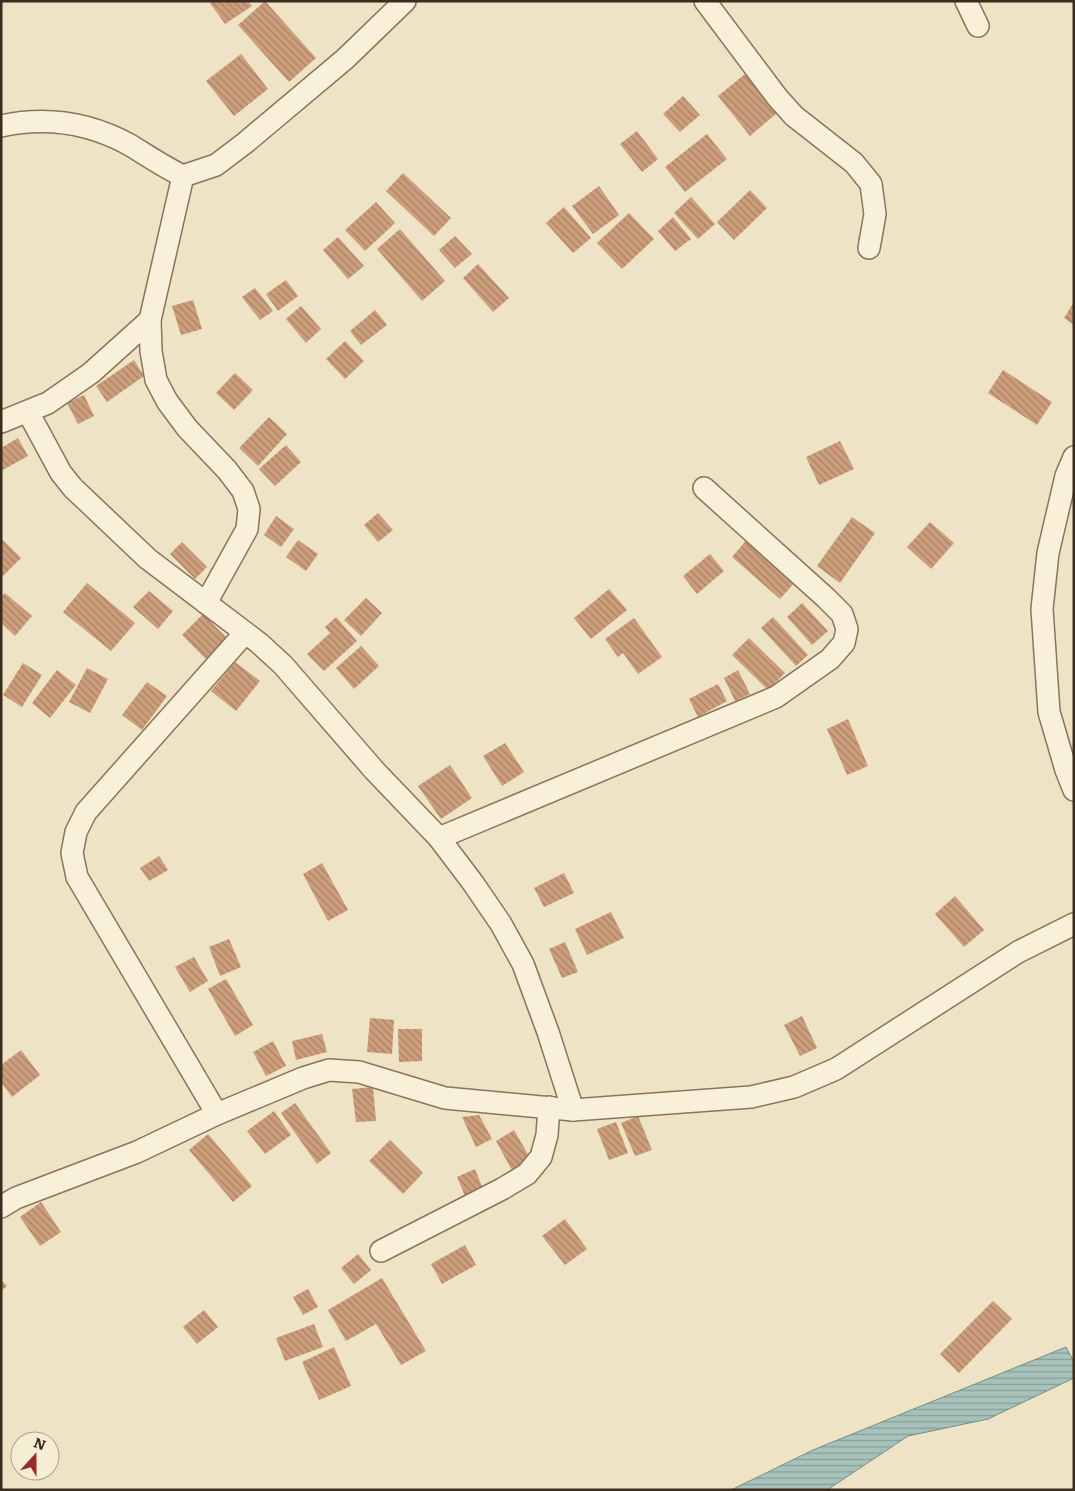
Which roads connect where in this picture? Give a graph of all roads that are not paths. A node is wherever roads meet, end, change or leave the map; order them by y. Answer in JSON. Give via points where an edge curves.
{"nodes":[{"id":1,"x":406,"y":1,"type":"edge"},
{"id":2,"x":705,"y":1,"type":"edge"},
{"id":3,"x":966,"y":1,"type":"edge"},
{"id":4,"x":978,"y":26,"type":"dead end"},
{"id":5,"x":1,"y":126,"type":"edge"},
{"id":6,"x":183,"y":176,"type":"junction"},
{"id":7,"x":869,"y":248,"type":"dead end"},
{"id":8,"x":150,"y":320,"type":"junction"},
{"id":9,"x":28,"y":412,"type":"junction"},
{"id":10,"x":1,"y":422,"type":"edge"},
{"id":11,"x":1074,"y":457,"type":"edge"},
{"id":12,"x":704,"y":488,"type":"dead end"},
{"id":13,"x":206,"y":603,"type":"junction"},
{"id":14,"x":245,"y":633,"type":"junction"},
{"id":15,"x":1074,"y":790,"type":"edge"},
{"id":16,"x":439,"y":838,"type":"junction"},
{"id":17,"x":1074,"y":924,"type":"edge"},
{"id":18,"x":549,"y":1107,"type":"junction"},
{"id":19,"x":573,"y":1110,"type":"junction"},
{"id":20,"x":217,"y":1114,"type":"junction"},
{"id":21,"x":1,"y":1207,"type":"edge"},
{"id":22,"x":381,"y":1250,"type":"dead end"}],
"edges":[{"from":1,"to":6,"type":"street","via":[[245,143],[216,165]]},
{"from":2,"to":7,"type":"street","via":[[794,116],[854,163],[871,184],[875,214]]},
{"from":3,"to":4,"type":"street"},
{"from":5,"to":6,"type":"street","via":[[40,120],[97,130]]},
{"from":6,"to":8,"type":"street"},
{"from":8,"to":9,"type":"street","via":[[91,374],[48,403]]},
{"from":8,"to":13,"type":"street","via":[[156,380],[187,428],[243,491],[248,508],[247,529]]},
{"from":9,"to":10,"type":"street"},
{"from":9,"to":13,"type":"street","via":[[73,488],[148,559]]},
{"from":11,"to":15,"type":"street","via":[[1066,476],[1048,553],[1042,608],[1049,712]]},
{"from":12,"to":16,"type":"street","via":[[842,614],[847,629],[844,643],[830,659],[776,697]]},
{"from":13,"to":14,"type":"street"},
{"from":14,"to":16,"type":"street","via":[[283,665],[374,770]]},
{"from":14,"to":20,"type":"street","via":[[86,812],[76,832],[72,853],[77,877]]},
{"from":16,"to":19,"type":"street","via":[[501,924],[523,964]]},
{"from":17,"to":19,"type":"street","via":[[1018,952],[836,1069],[794,1086],[751,1097]]},
{"from":18,"to":19,"type":"street"},
{"from":18,"to":20,"type":"street","via":[[446,1098],[359,1072],[329,1070]]},
{"from":18,"to":22,"type":"street","via":[[541,1157],[527,1174]]},
{"from":20,"to":21,"type":"street","via":[[137,1152],[16,1198]]}]}
